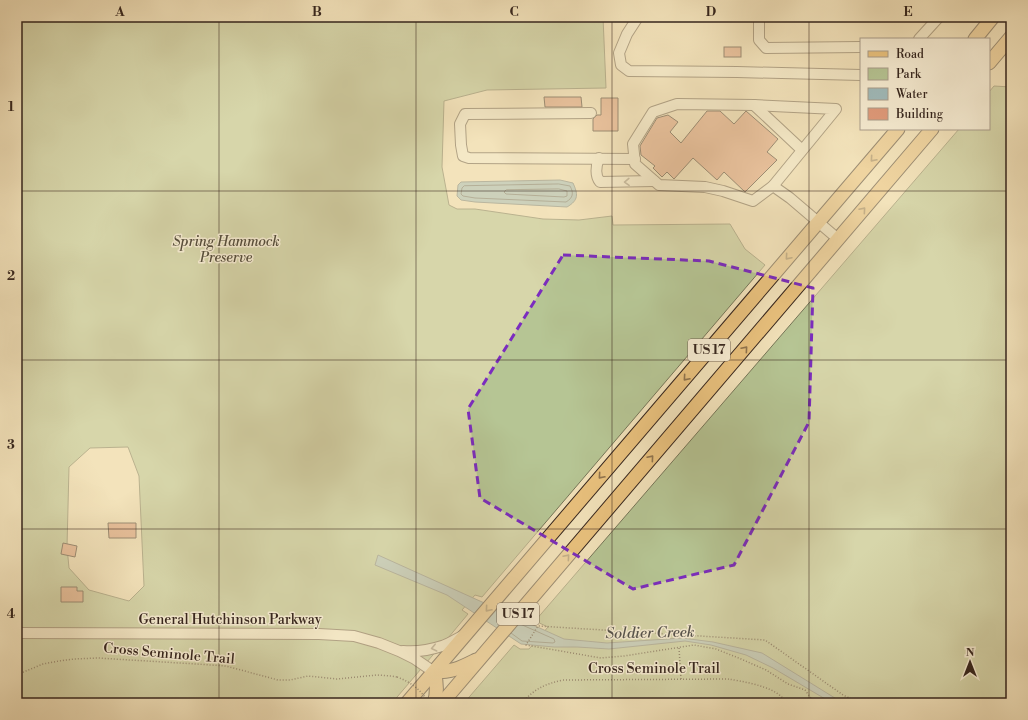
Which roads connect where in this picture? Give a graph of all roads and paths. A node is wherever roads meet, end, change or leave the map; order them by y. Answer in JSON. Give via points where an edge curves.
{"nodes":[{"id":1,"x":638,"y":17,"type":"edge"},
{"id":2,"x":760,"y":17,"type":"edge"},
{"id":3,"x":939,"y":17,"type":"edge"},
{"id":4,"x":993,"y":17,"type":"edge"},
{"id":5,"x":1011,"y":37,"type":"edge"},
{"id":6,"x":921,"y":38,"type":"edge"},
{"id":7,"x":976,"y":38,"type":"edge"},
{"id":8,"x":860,"y":47,"type":"edge"},
{"id":9,"x":990,"y":62,"type":"edge"},
{"id":10,"x":860,"y":75,"type":"edge"},
{"id":11,"x":754,"y":105,"type":"junction"},
{"id":12,"x":591,"y":113,"type":"dead end"},
{"id":13,"x":897,"y":130,"type":"edge"},
{"id":14,"x":931,"y":130,"type":"edge"},
{"id":15,"x":802,"y":150,"type":"junction"},
{"id":16,"x":599,"y":158,"type":"junction"},
{"id":17,"x":635,"y":158,"type":"junction"},
{"id":18,"x":654,"y":180,"type":"junction"},
{"id":19,"x":772,"y":186,"type":"junction"},
{"id":20,"x":818,"y":222,"type":"junction"},
{"id":21,"x":838,"y":239,"type":"junction"},
{"id":22,"x":470,"y":629,"type":"junction"},
{"id":23,"x":17,"y":633,"type":"edge"},
{"id":24,"x":679,"y":648,"type":"junction"},
{"id":25,"x":399,"y":651,"type":"junction"},
{"id":26,"x":481,"y":657,"type":"junction"},
{"id":27,"x":434,"y":672,"type":"junction"},
{"id":28,"x":17,"y":673,"type":"edge"},
{"id":29,"x":681,"y":679,"type":"junction"},
{"id":30,"x":408,"y":703,"type":"edge"},
{"id":31,"x":429,"y":703,"type":"edge"},
{"id":32,"x":434,"y":703,"type":"edge"},
{"id":33,"x":442,"y":703,"type":"edge"},
{"id":34,"x":522,"y":703,"type":"edge"},
{"id":35,"x":787,"y":703,"type":"edge"},
{"id":36,"x":818,"y":703,"type":"edge"},
{"id":37,"x":860,"y":703,"type":"edge"}],
"edges":[{"from":1,"to":10,"type":"street","via":[[619,53],[621,65],[629,71]]},
{"from":2,"to":8,"type":"street","via":[[759,40],[766,48]]},
{"from":3,"to":6,"type":"street"},
{"from":4,"to":7,"type":"main road"},
{"from":5,"to":9,"type":"main road"},
{"from":11,"to":15,"type":"street"},
{"from":11,"to":15,"type":"street","via":[[836,109]]},
{"from":11,"to":17,"type":"street","via":[[678,104],[653,112],[633,144]]},
{"from":12,"to":16,"type":"street","via":[[465,114],[460,124],[461,145],[463,156],[469,158]]},
{"from":13,"to":20,"type":"main road","number":"US 17","one_way":true},
{"from":21,"to":14,"type":"main road","number":"US 17","one_way":true},
{"from":15,"to":19,"type":"street"},
{"from":16,"to":17,"type":"street"},
{"from":18,"to":16,"type":"street","one_way":true,"via":[[600,182],[597,178]]},
{"from":17,"to":18,"type":"street","via":[[635,164]]},
{"from":18,"to":19,"type":"street","via":[[659,185],[705,187],[752,201]]},
{"from":19,"to":20,"type":"street"},
{"from":20,"to":21,"type":"street"},
{"from":20,"to":22,"type":"main road","number":"US 17","one_way":true},
{"from":26,"to":21,"type":"main road","number":"US 17","one_way":true},
{"from":22,"to":25,"type":"street","one_way":true,"via":[[442,646]]},
{"from":22,"to":27,"type":"main road","number":"US 17"},
{"from":23,"to":25,"type":"street","name":"General Hutchinson Parkway","via":[[319,634],[354,636]]},
{"from":24,"to":29,"type":"path"},
{"from":24,"to":36,"type":"path","via":[[694,645],[716,649],[741,658],[788,684],[805,690],[813,701]]},
{"from":24,"to":37,"type":"path","via":[[601,658],[526,645],[538,626],[765,640],[843,695]]},
{"from":25,"to":27,"type":"street","name":"General Hutchinson Parkway"},
{"from":26,"to":27,"type":"main road","via":[[460,668]]},
{"from":26,"to":33,"type":"main road","number":"US 17"},
{"from":27,"to":30,"type":"main road","number":"US 17"},
{"from":27,"to":32,"type":"main road","via":[[438,684]]},
{"from":28,"to":31,"type":"path","name":"Cross Seminole Trail","bridge":true,"via":[[59,661],[98,658],[226,666],[278,680],[308,676],[338,679],[383,675],[409,682]]},
{"from":29,"to":34,"type":"path","name":"Cross Seminole Trail","via":[[563,680],[540,687]]},
{"from":29,"to":35,"type":"path","name":"Cross Seminole Trail","via":[[736,680],[771,690]]}]}
